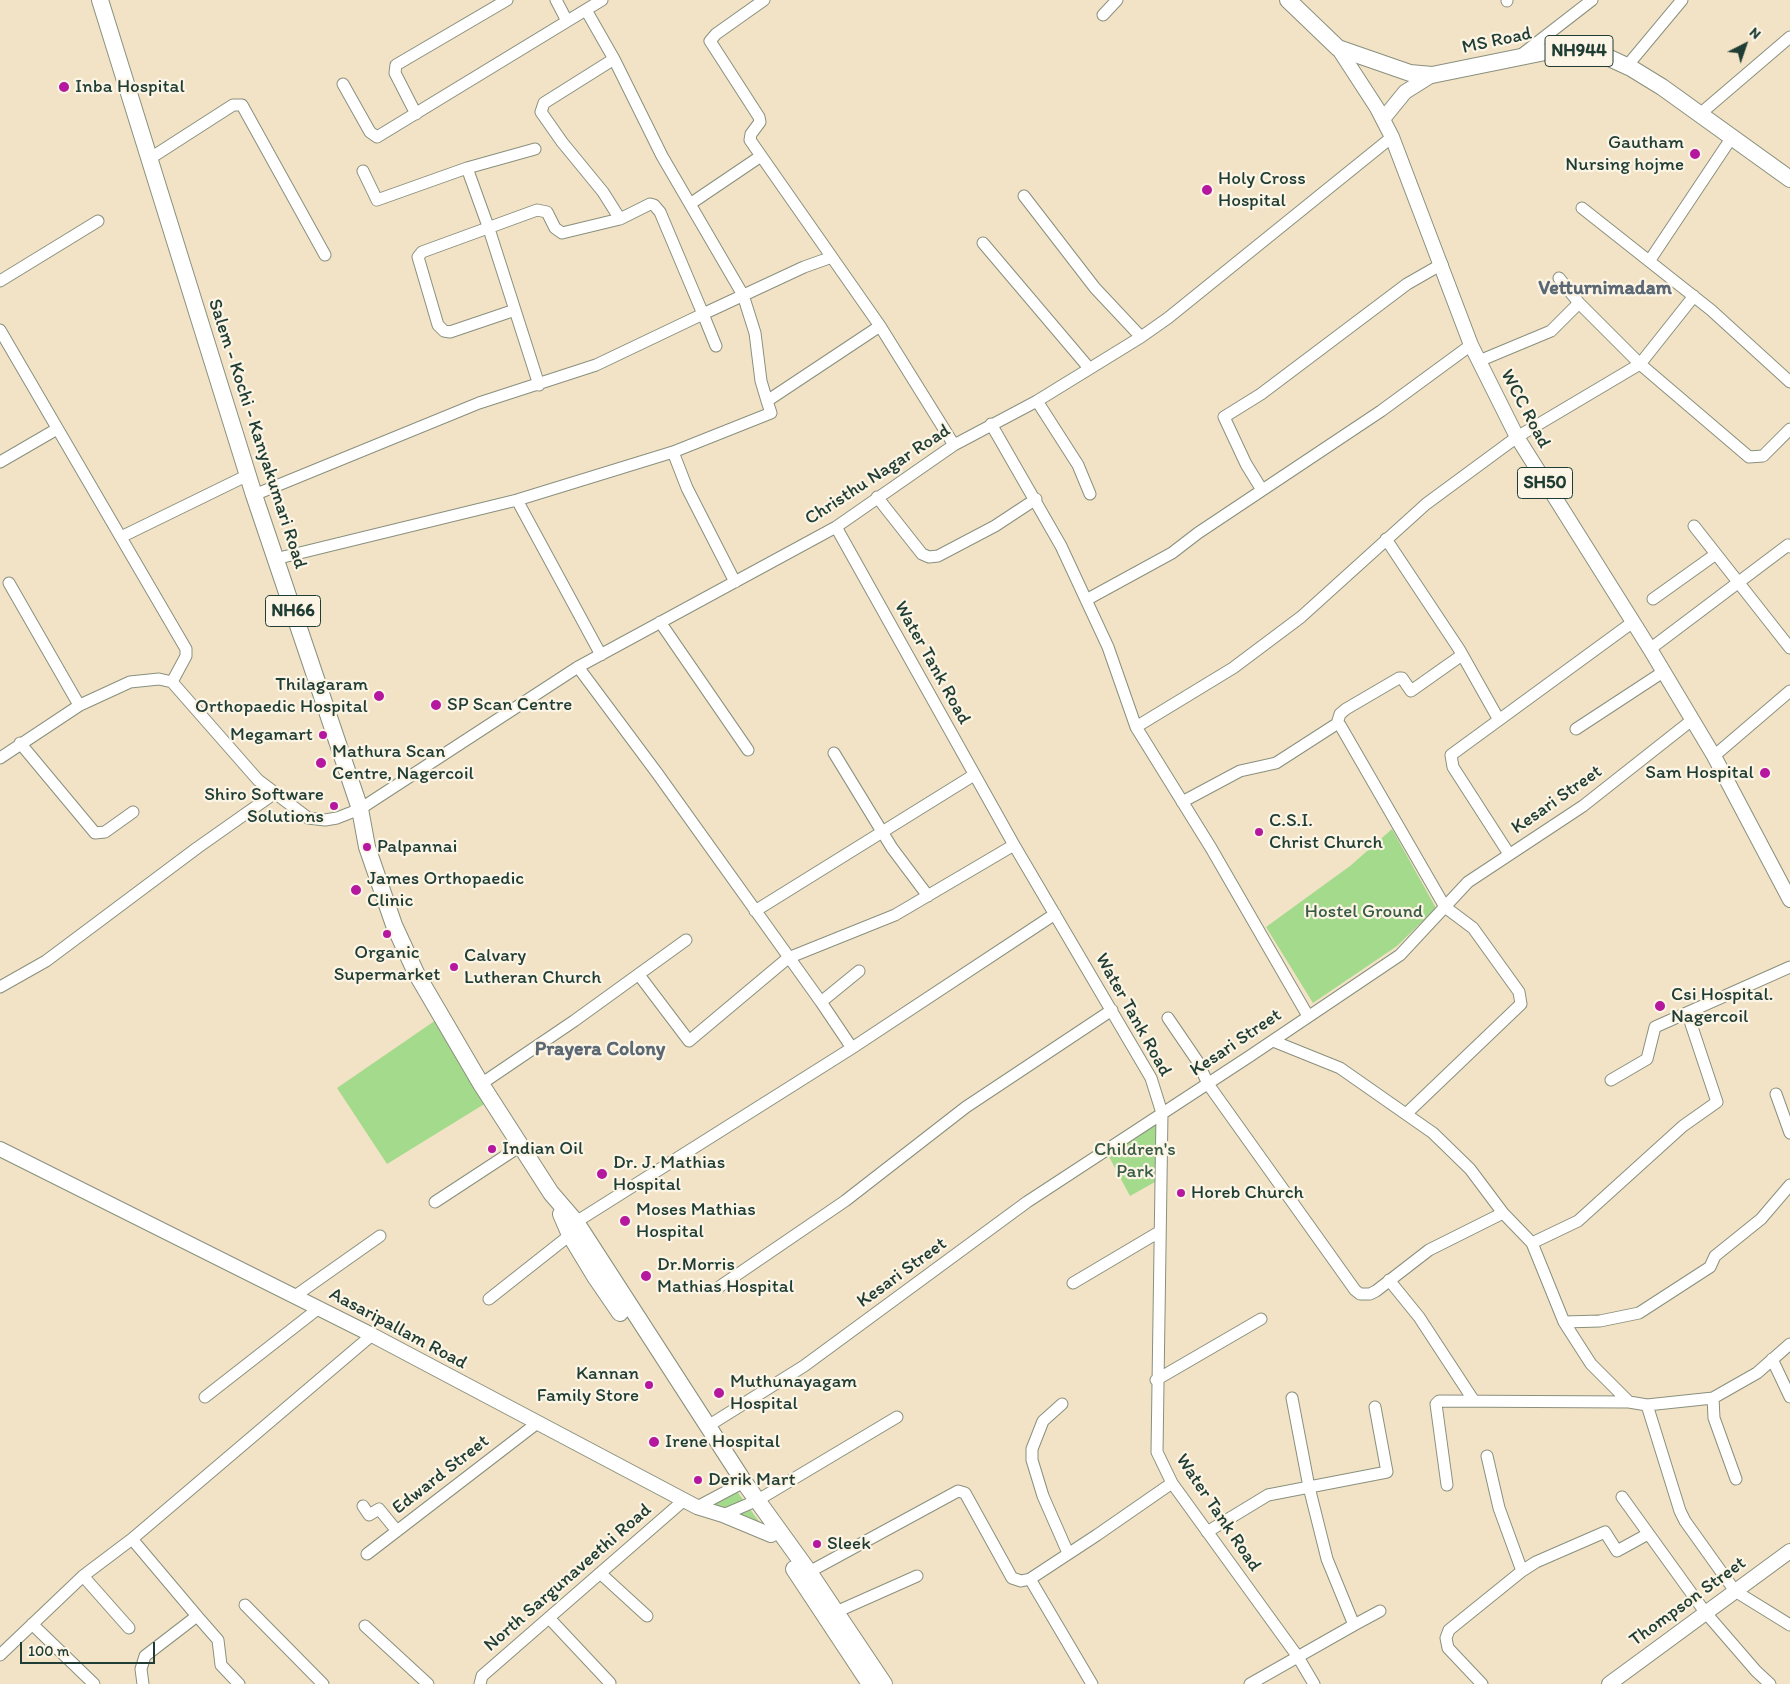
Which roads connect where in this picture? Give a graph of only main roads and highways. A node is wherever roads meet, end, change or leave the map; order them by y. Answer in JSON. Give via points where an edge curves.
{"nodes":[{"id":1,"x":100,"y":0,"type":"edge"},
{"id":2,"x":1288,"y":0,"type":"edge"},
{"id":3,"x":1338,"y":48,"type":"junction"},
{"id":4,"x":1432,"y":74,"type":"junction"},
{"id":5,"x":1383,"y":119,"type":"junction"},
{"id":6,"x":1790,"y":179,"type":"edge"},
{"id":7,"x":1790,"y":900,"type":"edge"},
{"id":8,"x":0,"y":1149,"type":"edge"},
{"id":9,"x":573,"y":1229,"type":"junction"},
{"id":10,"x":740,"y":1484,"type":"junction"},
{"id":11,"x":775,"y":1532,"type":"junction"},
{"id":12,"x":1790,"y":1551,"type":"edge"},
{"id":13,"x":870,"y":1684,"type":"edge"},
{"id":14,"x":884,"y":1684,"type":"edge"},
{"id":15,"x":1609,"y":1684,"type":"edge"}],
"edges":[{"from":1,"to":9,"type":"highway","name":"Salem - Kochi - Kanyakumari Road","number":"NH66","via":[[254,495],[360,809],[367,848],[394,925],[416,973],[481,1084]]},
{"from":2,"to":3,"type":"highway","name":"MS Road","number":"NH944"},
{"from":3,"to":4,"type":"highway","name":"MS Road","number":"NH944","via":[[1410,73]]},
{"from":3,"to":5,"type":"main road","name":"WCC Road","number":"SH50"},
{"from":4,"to":5,"type":"main road","via":[[1405,92]]},
{"from":4,"to":6,"type":"highway","name":"MS Road","number":"NH944","via":[[1555,50],[1604,56],[1627,66],[1700,114]]},
{"from":5,"to":7,"type":"main road","name":"WCC Road","number":"SH50","via":[[1471,345],[1517,437],[1714,756]]},
{"from":8,"to":11,"type":"main road","name":"Aasaripallam Road","via":[[372,1335],[697,1507]]},
{"from":9,"to":10,"type":"highway","name":"Salem - Kochi - Kanyakumari Road","number":"NH66","via":[[708,1426]]},
{"from":9,"to":10,"type":"highway","name":"Salem - Kochi - Kanyakumari Road","number":"NH66","via":[[596,1278]]},
{"from":10,"to":11,"type":"highway","name":"Salem - Kochi - Kanyakumari Road","number":"NH66"},
{"from":11,"to":13,"type":"highway","name":"Salem - Kochi - Kanyakumari Road","number":"NH66"},
{"from":11,"to":14,"type":"highway","name":"Salem - Kochi - Kanyakumari Road","number":"NH66","via":[[809,1572]]},
{"from":12,"to":15,"type":"main road","name":"Thompson Street"}]}
